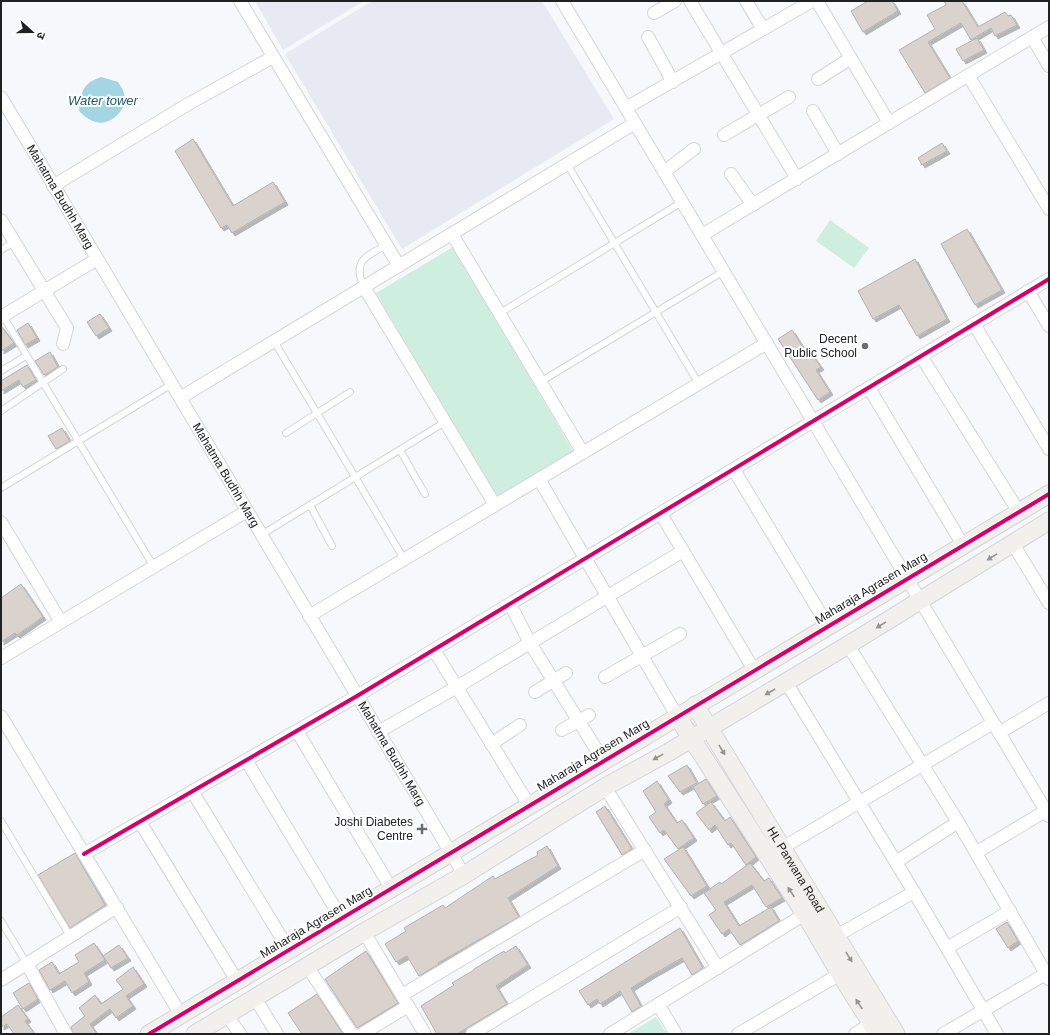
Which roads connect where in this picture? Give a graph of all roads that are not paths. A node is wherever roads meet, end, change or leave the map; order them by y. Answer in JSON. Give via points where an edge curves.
{"nodes":[{"id":1,"x":240,"y":1,"type":"edge"},
{"id":2,"x":562,"y":1,"type":"edge"},
{"id":3,"x":675,"y":1,"type":"edge"},
{"id":4,"x":690,"y":1,"type":"edge"},
{"id":5,"x":746,"y":1,"type":"edge"},
{"id":6,"x":812,"y":1,"type":"edge"},
{"id":7,"x":817,"y":1,"type":"edge"},
{"id":8,"x":654,"y":13,"type":"dead end"},
{"id":9,"x":1049,"y":27,"type":"edge"},
{"id":10,"x":763,"y":29,"type":"junction"},
{"id":11,"x":648,"y":37,"type":"dead end"},
{"id":12,"x":1032,"y":37,"type":"junction"},
{"id":13,"x":722,"y":53,"type":"junction"},
{"id":14,"x":274,"y":57,"type":"junction"},
{"id":15,"x":851,"y":58,"type":"junction"},
{"id":16,"x":1049,"y":66,"type":"edge"},
{"id":17,"x":968,"y":75,"type":"junction"},
{"id":18,"x":818,"y":79,"type":"dead end"},
{"id":19,"x":673,"y":82,"type":"junction"},
{"id":20,"x":789,"y":97,"type":"dead end"},
{"id":21,"x":1,"y":98,"type":"edge"},
{"id":22,"x":626,"y":108,"type":"junction"},
{"id":23,"x":813,"y":111,"type":"dead end"},
{"id":24,"x":758,"y":115,"type":"junction"},
{"id":25,"x":635,"y":123,"type":"junction"},
{"id":26,"x":890,"y":123,"type":"junction"},
{"id":27,"x":724,"y":135,"type":"dead end"},
{"id":28,"x":694,"y":149,"type":"dead end"},
{"id":29,"x":838,"y":154,"type":"junction"},
{"id":30,"x":567,"y":164,"type":"junction"},
{"id":31,"x":664,"y":172,"type":"junction"},
{"id":32,"x":731,"y":174,"type":"dead end"},
{"id":33,"x":797,"y":178,"type":"junction"},
{"id":34,"x":53,"y":186,"type":"junction"},
{"id":35,"x":682,"y":202,"type":"junction"},
{"id":36,"x":753,"y":205,"type":"junction"},
{"id":37,"x":1049,"y":208,"type":"edge"},
{"id":38,"x":1,"y":220,"type":"edge"},
{"id":39,"x":452,"y":234,"type":"junction"},
{"id":40,"x":702,"y":235,"type":"junction"},
{"id":41,"x":14,"y":242,"type":"junction"},
{"id":42,"x":614,"y":243,"type":"junction"},
{"id":43,"x":386,"y":245,"type":"junction"},
{"id":44,"x":1,"y":250,"type":"edge"},
{"id":45,"x":97,"y":259,"type":"junction"},
{"id":46,"x":399,"y":266,"type":"junction"},
{"id":47,"x":724,"y":271,"type":"junction"},
{"id":48,"x":1049,"y":279,"type":"edge"},
{"id":49,"x":364,"y":287,"type":"junction"},
{"id":50,"x":1028,"y":291,"type":"junction"},
{"id":51,"x":43,"y":292,"type":"junction"},
{"id":52,"x":656,"y":312,"type":"junction"},
{"id":53,"x":500,"y":313,"type":"junction"},
{"id":54,"x":2,"y":317,"type":"edge"},
{"id":55,"x":974,"y":324,"type":"junction"},
{"id":56,"x":1049,"y":326,"type":"edge"},
{"id":57,"x":274,"y":341,"type":"junction"},
{"id":58,"x":767,"y":343,"type":"junction"},
{"id":59,"x":63,"y":344,"type":"dead end"},
{"id":60,"x":26,"y":356,"type":"junction"},
{"id":61,"x":922,"y":356,"type":"junction"},
{"id":62,"x":63,"y":369,"type":"dead end"},
{"id":63,"x":1,"y":371,"type":"edge"},
{"id":64,"x":540,"y":382,"type":"junction"},
{"id":65,"x":44,"y":383,"type":"junction"},
{"id":66,"x":172,"y":384,"type":"junction"},
{"id":67,"x":699,"y":384,"type":"junction"},
{"id":68,"x":870,"y":388,"type":"junction"},
{"id":69,"x":350,"y":392,"type":"dead end"},
{"id":70,"x":180,"y":398,"type":"junction"},
{"id":71,"x":1,"y":410,"type":"edge"},
{"id":72,"x":317,"y":413,"type":"junction"},
{"id":73,"x":445,"y":422,"type":"junction"},
{"id":74,"x":814,"y":422,"type":"junction"},
{"id":75,"x":286,"y":433,"type":"dead end"},
{"id":76,"x":78,"y":441,"type":"junction"},
{"id":77,"x":1049,"y":449,"type":"edge"},
{"id":78,"x":400,"y":450,"type":"junction"},
{"id":79,"x":582,"y":453,"type":"junction"},
{"id":80,"x":734,"y":470,"type":"junction"},
{"id":81,"x":355,"y":477,"type":"junction"},
{"id":82,"x":539,"y":479,"type":"junction"},
{"id":83,"x":1,"y":488,"type":"edge"},
{"id":84,"x":425,"y":494,"type":"dead end"},
{"id":85,"x":1049,"y":494,"type":"edge"},
{"id":86,"x":310,"y":505,"type":"junction"},
{"id":87,"x":495,"y":505,"type":"junction"},
{"id":88,"x":247,"y":511,"type":"junction"},
{"id":89,"x":1019,"y":512,"type":"junction"},
{"id":90,"x":661,"y":514,"type":"junction"},
{"id":91,"x":1049,"y":521,"type":"edge"},
{"id":92,"x":1,"y":522,"type":"edge"},
{"id":93,"x":261,"y":535,"type":"junction"},
{"id":94,"x":1013,"y":544,"type":"junction"},
{"id":95,"x":963,"y":545,"type":"junction"},
{"id":96,"x":332,"y":546,"type":"dead end"},
{"id":97,"x":683,"y":552,"type":"junction"},
{"id":98,"x":404,"y":559,"type":"junction"},
{"id":99,"x":585,"y":559,"type":"junction"},
{"id":100,"x":154,"y":567,"type":"junction"},
{"id":101,"x":907,"y":578,"type":"junction"},
{"id":102,"x":607,"y":597,"type":"junction"},
{"id":103,"x":920,"y":601,"type":"junction"},
{"id":104,"x":1049,"y":603,"type":"edge"},
{"id":105,"x":510,"y":604,"type":"junction"},
{"id":106,"x":309,"y":616,"type":"junction"},
{"id":107,"x":61,"y":622,"type":"junction"},
{"id":108,"x":828,"y":626,"type":"junction"},
{"id":109,"x":680,"y":634,"type":"dead end"},
{"id":110,"x":530,"y":643,"type":"junction"},
{"id":111,"x":848,"y":645,"type":"junction"},
{"id":112,"x":434,"y":650,"type":"junction"},
{"id":113,"x":642,"y":656,"type":"junction"},
{"id":114,"x":1,"y":658,"type":"edge"},
{"id":115,"x":754,"y":670,"type":"junction"},
{"id":116,"x":566,"y":673,"type":"dead end"},
{"id":117,"x":605,"y":677,"type":"dead end"},
{"id":118,"x":554,"y":681,"type":"junction"},
{"id":119,"x":786,"y":682,"type":"junction"},
{"id":120,"x":457,"y":687,"type":"junction"},
{"id":121,"x":535,"y":692,"type":"dead end"},
{"id":122,"x":357,"y":696,"type":"junction"},
{"id":123,"x":1049,"y":703,"type":"edge"},
{"id":124,"x":695,"y":705,"type":"junction"},
{"id":125,"x":1,"y":716,"type":"edge"},
{"id":126,"x":677,"y":716,"type":"junction"},
{"id":127,"x":584,"y":718,"type":"junction"},
{"id":128,"x":520,"y":725,"type":"dead end"},
{"id":129,"x":708,"y":727,"type":"junction"},
{"id":130,"x":996,"y":728,"type":"junction"},
{"id":131,"x":562,"y":730,"type":"dead end"},
{"id":132,"x":298,"y":731,"type":"junction"},
{"id":133,"x":378,"y":732,"type":"junction"},
{"id":134,"x":690,"y":738,"type":"junction"},
{"id":135,"x":492,"y":744,"type":"junction"},
{"id":136,"x":246,"y":760,"type":"junction"},
{"id":137,"x":603,"y":760,"type":"junction"},
{"id":138,"x":922,"y":765,"type":"junction"},
{"id":139,"x":605,"y":787,"type":"junction"},
{"id":140,"x":192,"y":792,"type":"junction"},
{"id":141,"x":859,"y":803,"type":"junction"},
{"id":142,"x":529,"y":805,"type":"junction"},
{"id":143,"x":1048,"y":812,"type":"edge"},
{"id":144,"x":1,"y":821,"type":"edge"},
{"id":145,"x":140,"y":822,"type":"junction"},
{"id":146,"x":958,"y":822,"type":"junction"},
{"id":147,"x":782,"y":848,"type":"junction"},
{"id":148,"x":645,"y":850,"type":"junction"},
{"id":149,"x":977,"y":852,"type":"junction"},
{"id":150,"x":450,"y":853,"type":"junction"},
{"id":151,"x":84,"y":854,"type":"junction"},
{"id":152,"x":896,"y":862,"type":"junction"},
{"id":153,"x":464,"y":875,"type":"junction"},
{"id":154,"x":391,"y":888,"type":"junction"},
{"id":155,"x":914,"y":892,"type":"junction"},
{"id":156,"x":117,"y":907,"type":"junction"},
{"id":157,"x":681,"y":907,"type":"junction"},
{"id":158,"x":1010,"y":911,"type":"junction"},
{"id":159,"x":805,"y":914,"type":"junction"},
{"id":160,"x":341,"y":918,"type":"junction"},
{"id":161,"x":1,"y":921,"type":"edge"},
{"id":162,"x":364,"y":932,"type":"junction"},
{"id":163,"x":70,"y":936,"type":"junction"},
{"id":164,"x":836,"y":936,"type":"junction"},
{"id":165,"x":947,"y":948,"type":"junction"},
{"id":166,"x":289,"y":950,"type":"junction"},
{"id":167,"x":27,"y":964,"type":"junction"},
{"id":168,"x":307,"y":966,"type":"junction"},
{"id":169,"x":718,"y":968,"type":"junction"},
{"id":170,"x":840,"y":974,"type":"junction"},
{"id":171,"x":1048,"y":975,"type":"edge"},
{"id":172,"x":1,"y":980,"type":"edge"},
{"id":173,"x":237,"y":981,"type":"junction"},
{"id":174,"x":402,"y":995,"type":"junction"},
{"id":175,"x":255,"y":998,"type":"junction"},
{"id":176,"x":658,"y":1004,"type":"junction"},
{"id":177,"x":408,"y":1006,"type":"junction"},
{"id":178,"x":983,"y":1011,"type":"junction"},
{"id":179,"x":181,"y":1015,"type":"junction"},
{"id":180,"x":227,"y":1015,"type":"junction"},
{"id":181,"x":875,"y":1029,"type":"edge"},
{"id":182,"x":66,"y":1034,"type":"edge"},
{"id":183,"x":149,"y":1034,"type":"edge"},
{"id":184,"x":195,"y":1034,"type":"edge"},
{"id":185,"x":240,"y":1034,"type":"edge"},
{"id":186,"x":277,"y":1034,"type":"edge"},
{"id":187,"x":352,"y":1034,"type":"edge"},
{"id":188,"x":362,"y":1034,"type":"edge"},
{"id":189,"x":425,"y":1034,"type":"edge"},
{"id":190,"x":472,"y":1034,"type":"edge"},
{"id":191,"x":610,"y":1034,"type":"edge"},
{"id":192,"x":676,"y":1034,"type":"edge"},
{"id":193,"x":738,"y":1034,"type":"edge"},
{"id":194,"x":855,"y":1034,"type":"edge"},
{"id":195,"x":896,"y":1034,"type":"edge"},
{"id":196,"x":943,"y":1034,"type":"edge"},
{"id":197,"x":997,"y":1034,"type":"edge"}],
"edges":[{"from":1,"to":14,"type":"street"},
{"from":2,"to":22,"type":"street"},
{"from":3,"to":8,"type":"street"},
{"from":4,"to":13,"type":"street"},
{"from":5,"to":10,"type":"street"},
{"from":6,"to":10,"type":"street"},
{"from":7,"to":15,"type":"street"},
{"from":9,"to":12,"type":"street"},
{"from":10,"to":13,"type":"street"},
{"from":11,"to":19,"type":"street"},
{"from":12,"to":16,"type":"street"},
{"from":12,"to":17,"type":"street"},
{"from":13,"to":19,"type":"street"},
{"from":13,"to":24,"type":"street"},
{"from":14,"to":34,"type":"street","via":[[190,102]]},
{"from":14,"to":43,"type":"street"},
{"from":15,"to":18,"type":"street"},
{"from":15,"to":26,"type":"street"},
{"from":17,"to":26,"type":"street"},
{"from":17,"to":37,"type":"street"},
{"from":19,"to":22,"type":"street"},
{"from":20,"to":24,"type":"street"},
{"from":21,"to":34,"type":"street","name":"Mahatma Budhh Marg"},
{"from":22,"to":25,"type":"street"},
{"from":23,"to":29,"type":"street"},
{"from":24,"to":27,"type":"street"},
{"from":24,"to":33,"type":"street"},
{"from":25,"to":30,"type":"street"},
{"from":25,"to":31,"type":"street"},
{"from":26,"to":29,"type":"street"},
{"from":28,"to":31,"type":"street"},
{"from":29,"to":33,"type":"street"},
{"from":30,"to":39,"type":"street"},
{"from":30,"to":42,"type":"lane"},
{"from":31,"to":35,"type":"street"},
{"from":32,"to":36,"type":"street"},
{"from":33,"to":36,"type":"street"},
{"from":34,"to":45,"type":"street","name":"Mahatma Budhh Marg"},
{"from":35,"to":40,"type":"street"},
{"from":35,"to":42,"type":"lane"},
{"from":36,"to":40,"type":"street"},
{"from":38,"to":41,"type":"street"},
{"from":39,"to":46,"type":"street"},
{"from":39,"to":53,"type":"street"},
{"from":40,"to":47,"type":"street"},
{"from":41,"to":44,"type":"lane"},
{"from":41,"to":51,"type":"street"},
{"from":42,"to":52,"type":"lane"},
{"from":42,"to":53,"type":"lane"},
{"from":43,"to":46,"type":"street"},
{"from":43,"to":49,"type":"lane","via":[[361,262],[359,273]]},
{"from":45,"to":51,"type":"street"},
{"from":45,"to":66,"type":"street","name":"Mahatma Budhh Marg"},
{"from":46,"to":49,"type":"street"},
{"from":47,"to":52,"type":"lane"},
{"from":47,"to":58,"type":"street"},
{"from":48,"to":50,"type":"street"},
{"from":49,"to":57,"type":"street"},
{"from":49,"to":73,"type":"street"},
{"from":50,"to":55,"type":"street"},
{"from":50,"to":56,"type":"street"},
{"from":51,"to":54,"type":"street"},
{"from":51,"to":59,"type":"street","via":[[67,328]]},
{"from":52,"to":64,"type":"lane"},
{"from":52,"to":67,"type":"lane"},
{"from":53,"to":64,"type":"street"},
{"from":54,"to":60,"type":"lane"},
{"from":55,"to":61,"type":"street"},
{"from":55,"to":77,"type":"street"},
{"from":57,"to":70,"type":"street"},
{"from":57,"to":72,"type":"lane"},
{"from":58,"to":67,"type":"street"},
{"from":58,"to":74,"type":"street"},
{"from":60,"to":63,"type":"lane"},
{"from":60,"to":65,"type":"lane"},
{"from":61,"to":68,"type":"street"},
{"from":61,"to":89,"type":"street"},
{"from":62,"to":65,"type":"lane"},
{"from":64,"to":79,"type":"street"},
{"from":65,"to":71,"type":"lane"},
{"from":65,"to":76,"type":"lane"},
{"from":66,"to":70,"type":"street","name":"Mahatma Budhh Marg"},
{"from":66,"to":76,"type":"lane"},
{"from":67,"to":79,"type":"street"},
{"from":68,"to":74,"type":"street"},
{"from":68,"to":95,"type":"street"},
{"from":69,"to":72,"type":"lane"},
{"from":70,"to":88,"type":"street","name":"Mahatma Budhh Marg"},
{"from":72,"to":75,"type":"lane"},
{"from":72,"to":81,"type":"lane"},
{"from":73,"to":78,"type":"lane"},
{"from":73,"to":87,"type":"street"},
{"from":74,"to":80,"type":"street"},
{"from":74,"to":101,"type":"street"},
{"from":76,"to":83,"type":"lane"},
{"from":76,"to":100,"type":"lane"},
{"from":78,"to":81,"type":"lane"},
{"from":78,"to":84,"type":"lane"},
{"from":79,"to":82,"type":"street"},
{"from":80,"to":90,"type":"street"},
{"from":80,"to":108,"type":"street"},
{"from":81,"to":86,"type":"lane"},
{"from":81,"to":98,"type":"lane"},
{"from":82,"to":87,"type":"street"},
{"from":82,"to":99,"type":"street"},
{"from":85,"to":89,"type":"street","name":"Maharaja Agrasen Marg"},
{"from":86,"to":93,"type":"lane"},
{"from":86,"to":96,"type":"lane"},
{"from":87,"to":98,"type":"street"},
{"from":88,"to":93,"type":"street","name":"Mahatma Budhh Marg"},
{"from":88,"to":100,"type":"street"},
{"from":89,"to":95,"type":"street","name":"Maharaja Agrasen Marg"},
{"from":90,"to":97,"type":"street"},
{"from":90,"to":99,"type":"street"},
{"from":91,"to":94,"type":"street"},
{"from":92,"to":107,"type":"street"},
{"from":93,"to":106,"type":"street","name":"Mahatma Budhh Marg"},
{"from":94,"to":103,"type":"street","one_way":true},
{"from":94,"to":104,"type":"street"},
{"from":95,"to":101,"type":"street","name":"Maharaja Agrasen Marg"},
{"from":97,"to":102,"type":"street"},
{"from":97,"to":115,"type":"street"},
{"from":98,"to":106,"type":"street"},
{"from":99,"to":102,"type":"street"},
{"from":99,"to":105,"type":"street"},
{"from":100,"to":107,"type":"street"},
{"from":101,"to":103,"type":"street"},
{"from":101,"to":108,"type":"street","name":"Maharaja Agrasen Marg"},
{"from":102,"to":110,"type":"street"},
{"from":102,"to":113,"type":"street"},
{"from":103,"to":111,"type":"street","one_way":true},
{"from":103,"to":130,"type":"street"},
{"from":105,"to":110,"type":"street"},
{"from":105,"to":112,"type":"street"},
{"from":106,"to":122,"type":"street","name":"Mahatma Budhh Marg"},
{"from":107,"to":114,"type":"street"},
{"from":108,"to":115,"type":"street","name":"Maharaja Agrasen Marg"},
{"from":109,"to":113,"type":"street"},
{"from":110,"to":118,"type":"street"},
{"from":110,"to":120,"type":"street"},
{"from":111,"to":119,"type":"street"},
{"from":111,"to":138,"type":"street"},
{"from":112,"to":120,"type":"street"},
{"from":112,"to":122,"type":"street"},
{"from":113,"to":117,"type":"street"},
{"from":113,"to":126,"type":"street"},
{"from":115,"to":124,"type":"street","name":"Maharaja Agrasen Marg"},
{"from":116,"to":118,"type":"street"},
{"from":118,"to":121,"type":"street"},
{"from":118,"to":127,"type":"street"},
{"from":119,"to":129,"type":"street","one_way":true},
{"from":119,"to":141,"type":"street"},
{"from":120,"to":133,"type":"street"},
{"from":120,"to":135,"type":"street"},
{"from":122,"to":132,"type":"street"},
{"from":122,"to":133,"type":"street","name":"Mahatma Budhh Marg"},
{"from":123,"to":130,"type":"street"},
{"from":124,"to":126,"type":"street","name":"Maharaja Agrasen Marg"},
{"from":124,"to":129,"type":"street","name":"HL Parwana Road"},
{"from":125,"to":151,"type":"street"},
{"from":126,"to":134,"type":"street","name":"HL Parwana Road"},
{"from":126,"to":137,"type":"street","name":"Maharaja Agrasen Marg"},
{"from":127,"to":131,"type":"street"},
{"from":127,"to":137,"type":"street"},
{"from":128,"to":135,"type":"street"},
{"from":129,"to":134,"type":"street"},
{"from":129,"to":147,"type":"street","name":"HL Parwana Road","one_way":true},
{"from":130,"to":138,"type":"street"},
{"from":130,"to":143,"type":"street"},
{"from":132,"to":136,"type":"street"},
{"from":132,"to":154,"type":"street"},
{"from":133,"to":150,"type":"street","name":"Mahatma Budhh Marg"},
{"from":134,"to":139,"type":"street","one_way":true},
{"from":159,"to":134,"type":"street","name":"HL Parwana Road","one_way":true},
{"from":135,"to":142,"type":"street"},
{"from":136,"to":140,"type":"street"},
{"from":136,"to":160,"type":"street"},
{"from":137,"to":142,"type":"street","name":"Maharaja Agrasen Marg"},
{"from":138,"to":141,"type":"street"},
{"from":138,"to":146,"type":"street"},
{"from":139,"to":148,"type":"street"},
{"from":139,"to":153,"type":"street"},
{"from":140,"to":145,"type":"street"},
{"from":140,"to":166,"type":"street"},
{"from":141,"to":147,"type":"street"},
{"from":141,"to":152,"type":"street"},
{"from":142,"to":150,"type":"street","name":"Maharaja Agrasen Marg"},
{"from":143,"to":149,"type":"street"},
{"from":144,"to":163,"type":"lane"},
{"from":145,"to":151,"type":"street"},
{"from":145,"to":173,"type":"street"},
{"from":146,"to":149,"type":"street"},
{"from":146,"to":152,"type":"street"},
{"from":147,"to":164,"type":"street","name":"HL Parwana Road"},
{"from":148,"to":157,"type":"street"},
{"from":148,"to":174,"type":"street"},
{"from":149,"to":158,"type":"street"},
{"from":150,"to":153,"type":"street","name":"Mahatma Budhh Marg"},
{"from":150,"to":154,"type":"street","name":"Maharaja Agrasen Marg"},
{"from":151,"to":156,"type":"street"},
{"from":152,"to":155,"type":"street"},
{"from":153,"to":162,"type":"street"},
{"from":154,"to":160,"type":"street","name":"Maharaja Agrasen Marg"},
{"from":155,"to":164,"type":"street"},
{"from":155,"to":165,"type":"street"},
{"from":156,"to":163,"type":"street"},
{"from":156,"to":179,"type":"street"},
{"from":157,"to":169,"type":"street"},
{"from":157,"to":190,"type":"street"},
{"from":158,"to":165,"type":"street"},
{"from":158,"to":171,"type":"street"},
{"from":159,"to":169,"type":"street"},
{"from":159,"to":170,"type":"street","name":"HL Parwana Road"},
{"from":160,"to":166,"type":"street","name":"Maharaja Agrasen Marg"},
{"from":161,"to":167,"type":"lane"},
{"from":162,"to":168,"type":"street"},
{"from":162,"to":174,"type":"street"},
{"from":163,"to":167,"type":"street"},
{"from":164,"to":195,"type":"street","name":"HL Parwana Road","one_way":true},
{"from":165,"to":178,"type":"street"},
{"from":166,"to":173,"type":"street","name":"Maharaja Agrasen Marg"},
{"from":167,"to":172,"type":"street"},
{"from":167,"to":182,"type":"street"},
{"from":168,"to":175,"type":"street"},
{"from":168,"to":187,"type":"street"},
{"from":169,"to":176,"type":"street"},
{"from":181,"to":170,"type":"street","name":"HL Parwana Road","one_way":true},
{"from":170,"to":193,"type":"street"},
{"from":171,"to":178,"type":"street"},
{"from":173,"to":179,"type":"street","name":"Maharaja Agrasen Marg"},
{"from":174,"to":177,"type":"street"},
{"from":175,"to":180,"type":"street"},
{"from":175,"to":186,"type":"street"},
{"from":176,"to":191,"type":"street"},
{"from":176,"to":192,"type":"street"},
{"from":177,"to":188,"type":"street"},
{"from":177,"to":189,"type":"street"},
{"from":178,"to":196,"type":"street"},
{"from":178,"to":197,"type":"street"},
{"from":179,"to":183,"type":"street","name":"Maharaja Agrasen Marg"},
{"from":180,"to":184,"type":"street"},
{"from":180,"to":185,"type":"street"},
{"from":181,"to":194,"type":"street"}]}
